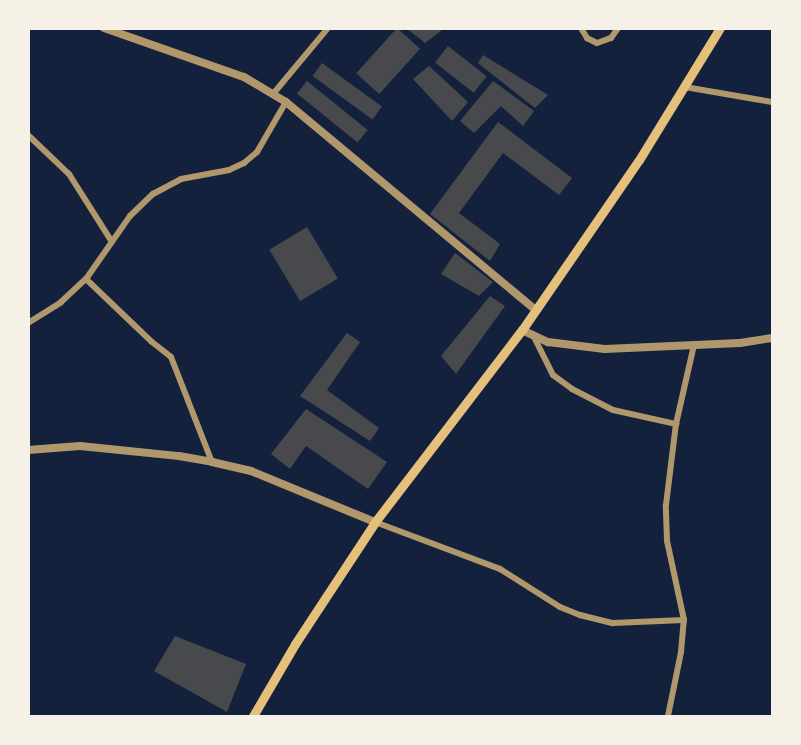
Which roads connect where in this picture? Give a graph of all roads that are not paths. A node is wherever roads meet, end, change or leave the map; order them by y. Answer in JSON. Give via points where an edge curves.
{"nodes":[{"id":1,"x":104,"y":28,"type":"edge"},
{"id":2,"x":328,"y":28,"type":"edge"},
{"id":3,"x":581,"y":28,"type":"edge"},
{"id":4,"x":618,"y":28,"type":"edge"},
{"id":5,"x":720,"y":28,"type":"edge"},
{"id":6,"x":685,"y":87,"type":"junction"},
{"id":7,"x":273,"y":94,"type":"junction"},
{"id":8,"x":286,"y":102,"type":"junction"},
{"id":9,"x":772,"y":102,"type":"edge"},
{"id":10,"x":28,"y":135,"type":"edge"},
{"id":11,"x":112,"y":242,"type":"junction"},
{"id":12,"x":86,"y":279,"type":"junction"},
{"id":13,"x":536,"y":310,"type":"junction"},
{"id":14,"x":28,"y":323,"type":"edge"},
{"id":15,"x":522,"y":330,"type":"junction"},
{"id":16,"x":534,"y":336,"type":"junction"},
{"id":17,"x":772,"y":338,"type":"edge"},
{"id":18,"x":694,"y":345,"type":"junction"},
{"id":19,"x":676,"y":424,"type":"junction"},
{"id":20,"x":28,"y":450,"type":"edge"},
{"id":21,"x":212,"y":462,"type":"junction"},
{"id":22,"x":375,"y":522,"type":"junction"},
{"id":23,"x":684,"y":620,"type":"junction"},
{"id":24,"x":253,"y":716,"type":"edge"},
{"id":25,"x":668,"y":717,"type":"edge"}],
"edges":[{"from":1,"to":7,"type":"street","via":[[244,77]]},
{"from":2,"to":7,"type":"street"},
{"from":3,"to":4,"type":"street","via":[[597,44],[611,38]]},
{"from":5,"to":6,"type":"main road"},
{"from":6,"to":9,"type":"street"},
{"from":6,"to":13,"type":"main road"},
{"from":7,"to":8,"type":"street"},
{"from":8,"to":11,"type":"street","via":[[257,152],[244,163],[229,170],[181,179],[153,194],[130,216]]},
{"from":8,"to":13,"type":"street"},
{"from":10,"to":11,"type":"street","via":[[69,174]]},
{"from":11,"to":12,"type":"street"},
{"from":12,"to":14,"type":"street"},
{"from":12,"to":21,"type":"street","via":[[171,357]]},
{"from":13,"to":15,"type":"main road"},
{"from":15,"to":16,"type":"street"},
{"from":15,"to":22,"type":"main road"},
{"from":16,"to":18,"type":"street","via":[[585,348]]},
{"from":16,"to":19,"type":"street","via":[[553,375],[572,389],[613,411]]},
{"from":17,"to":18,"type":"street"},
{"from":18,"to":19,"type":"street"},
{"from":19,"to":23,"type":"street","via":[[665,526]]},
{"from":20,"to":21,"type":"street","via":[[80,446]]},
{"from":21,"to":22,"type":"street","via":[[251,471]]},
{"from":22,"to":23,"type":"street","via":[[500,569],[560,607],[580,615],[613,623]]},
{"from":22,"to":24,"type":"main road"},
{"from":23,"to":25,"type":"street"}]}
